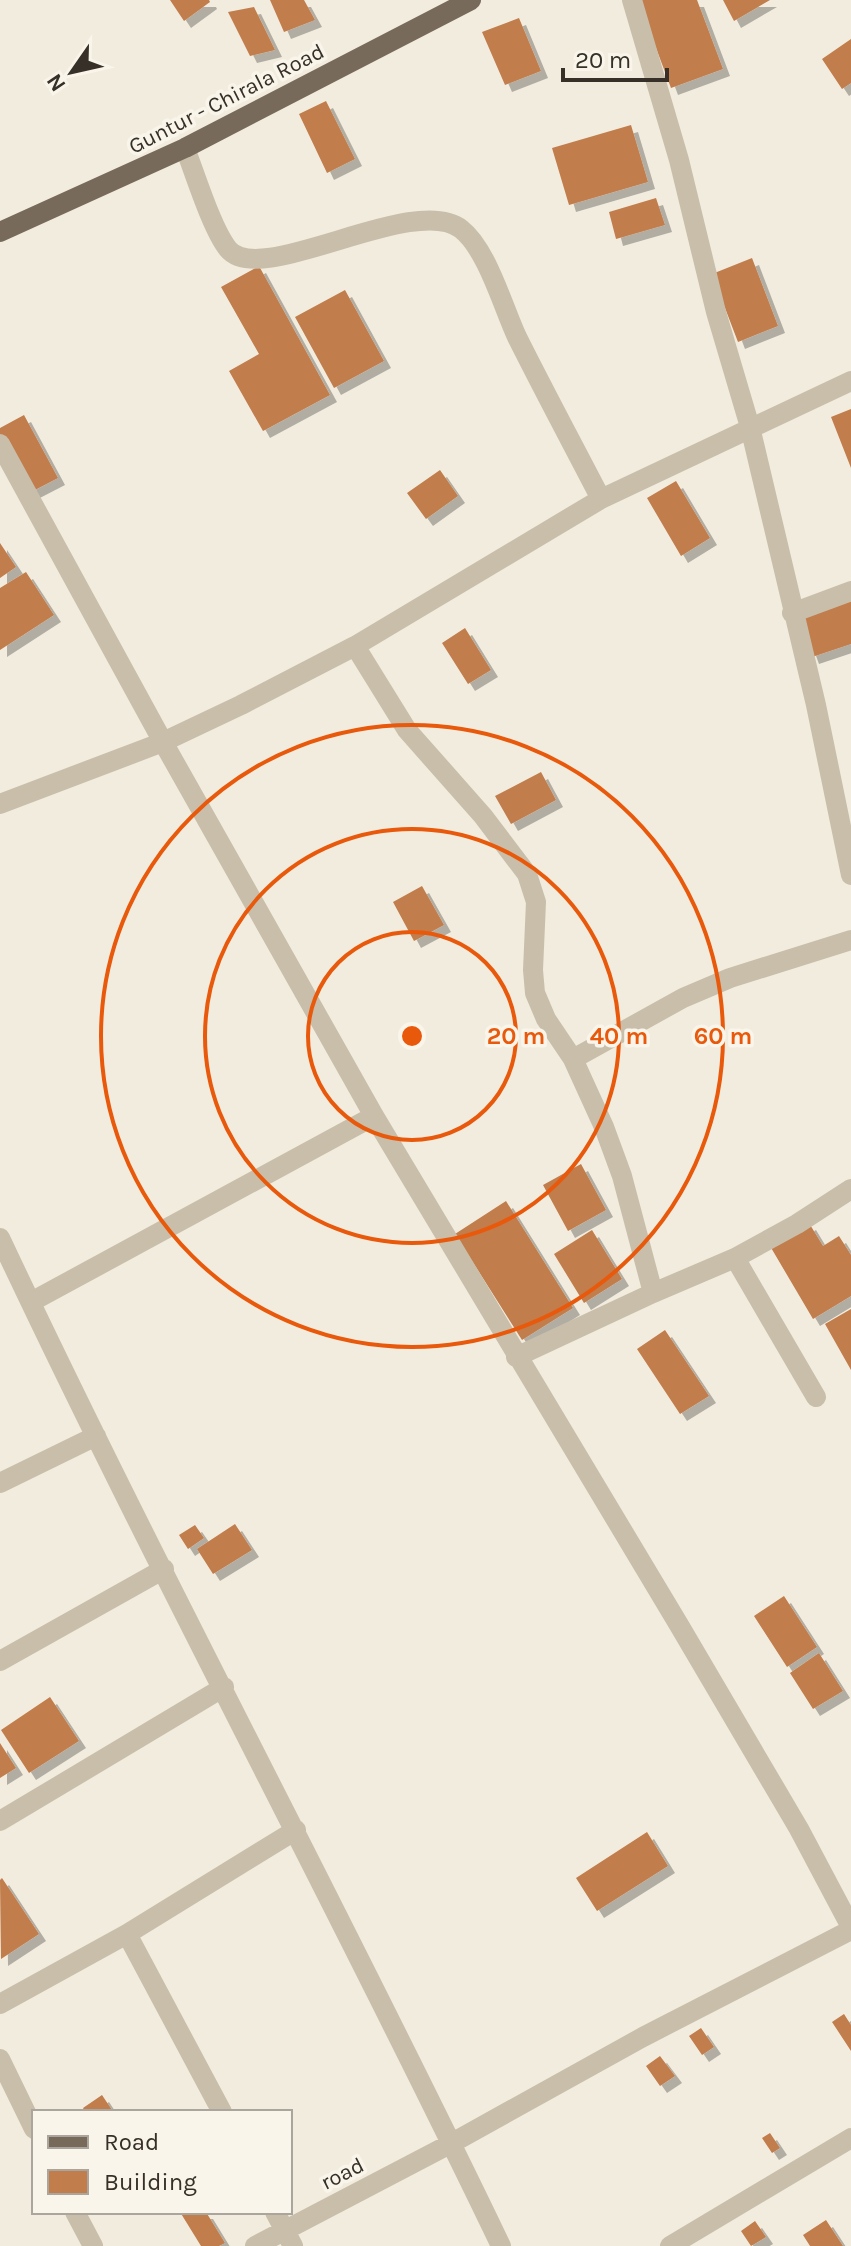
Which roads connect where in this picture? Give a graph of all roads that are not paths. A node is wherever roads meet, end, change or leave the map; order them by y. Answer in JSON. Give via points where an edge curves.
{"nodes":[{"id":1,"x":471,"y":0,"type":"edge"},
{"id":2,"x":632,"y":0,"type":"edge"},
{"id":3,"x":185,"y":148,"type":"junction"},
{"id":4,"x":0,"y":232,"type":"edge"},
{"id":5,"x":851,"y":381,"type":"edge"},
{"id":6,"x":750,"y":427,"type":"junction"},
{"id":7,"x":0,"y":444,"type":"edge"},
{"id":8,"x":601,"y":499,"type":"junction"},
{"id":9,"x":851,"y":591,"type":"edge"},
{"id":10,"x":792,"y":613,"type":"junction"},
{"id":11,"x":355,"y":646,"type":"junction"},
{"id":12,"x":163,"y":742,"type":"junction"},
{"id":13,"x":0,"y":804,"type":"edge"},
{"id":14,"x":851,"y":875,"type":"edge"},
{"id":15,"x":851,"y":940,"type":"edge"},
{"id":16,"x":573,"y":1059,"type":"junction"},
{"id":17,"x":374,"y":1116,"type":"junction"},
{"id":18,"x":851,"y":1189,"type":"edge"},
{"id":19,"x":0,"y":1238,"type":"edge"},
{"id":20,"x":735,"y":1258,"type":"junction"},
{"id":21,"x":9,"y":1281,"type":"edge"},
{"id":22,"x":653,"y":1293,"type":"junction"},
{"id":23,"x":31,"y":1302,"type":"junction"},
{"id":24,"x":516,"y":1357,"type":"junction"},
{"id":25,"x":816,"y":1397,"type":"dead end"},
{"id":26,"x":96,"y":1436,"type":"junction"},
{"id":27,"x":0,"y":1483,"type":"edge"},
{"id":28,"x":164,"y":1569,"type":"junction"},
{"id":29,"x":0,"y":1661,"type":"edge"},
{"id":30,"x":224,"y":1687,"type":"junction"},
{"id":31,"x":0,"y":1821,"type":"edge"},
{"id":32,"x":296,"y":1830,"type":"junction"},
{"id":33,"x":851,"y":1928,"type":"edge"},
{"id":34,"x":127,"y":1934,"type":"junction"},
{"id":35,"x":0,"y":2004,"type":"edge"},
{"id":36,"x":0,"y":2059,"type":"edge"},
{"id":37,"x":221,"y":2110,"type":"edge"},
{"id":38,"x":32,"y":2125,"type":"edge"},
{"id":39,"x":851,"y":2138,"type":"edge"},
{"id":40,"x":452,"y":2143,"type":"junction"},
{"id":41,"x":76,"y":2214,"type":"edge"},
{"id":42,"x":284,"y":2229,"type":"edge"},
{"id":43,"x":93,"y":2246,"type":"edge"},
{"id":44,"x":255,"y":2246,"type":"edge"},
{"id":45,"x":501,"y":2246,"type":"edge"},
{"id":46,"x":670,"y":2246,"type":"edge"}],
"edges":[{"from":1,"to":3,"type":"main road","name":"Guntur - Chirala Road"},
{"from":2,"to":6,"type":"street"},
{"from":3,"to":4,"type":"main road","name":"Guntur - Chirala Road"},
{"from":3,"to":8,"type":"street","via":[[220,235],[229,251],[242,259],[283,255],[419,223],[441,220],[461,229],[480,250]]},
{"from":5,"to":6,"type":"street"},
{"from":6,"to":8,"type":"street"},
{"from":6,"to":10,"type":"street"},
{"from":7,"to":12,"type":"street"},
{"from":8,"to":11,"type":"street"},
{"from":9,"to":10,"type":"street"},
{"from":10,"to":14,"type":"street"},
{"from":11,"to":12,"type":"street"},
{"from":11,"to":16,"type":"street","via":[[407,730],[527,874],[536,902],[535,993]]},
{"from":12,"to":13,"type":"street"},
{"from":12,"to":17,"type":"street"},
{"from":15,"to":16,"type":"street","via":[[683,998]]},
{"from":16,"to":22,"type":"street","via":[[622,1176]]},
{"from":17,"to":23,"type":"street"},
{"from":17,"to":24,"type":"street"},
{"from":18,"to":20,"type":"street"},
{"from":19,"to":21,"type":"street"},
{"from":20,"to":22,"type":"street"},
{"from":20,"to":25,"type":"street"},
{"from":21,"to":23,"type":"street"},
{"from":22,"to":24,"type":"street"},
{"from":23,"to":26,"type":"street"},
{"from":24,"to":33,"type":"street","via":[[799,1829]]},
{"from":26,"to":27,"type":"street"},
{"from":26,"to":28,"type":"street"},
{"from":28,"to":29,"type":"street"},
{"from":28,"to":30,"type":"street"},
{"from":30,"to":31,"type":"street"},
{"from":30,"to":32,"type":"street"},
{"from":32,"to":34,"type":"street"},
{"from":32,"to":40,"type":"street"},
{"from":33,"to":40,"type":"street","name":"road"},
{"from":34,"to":35,"type":"street"},
{"from":34,"to":37,"type":"street"},
{"from":36,"to":38,"type":"street"},
{"from":39,"to":46,"type":"street"},
{"from":40,"to":42,"type":"street","name":"road"},
{"from":40,"to":45,"type":"street"},
{"from":41,"to":43,"type":"street"},
{"from":42,"to":44,"type":"street","name":"road"}]}
